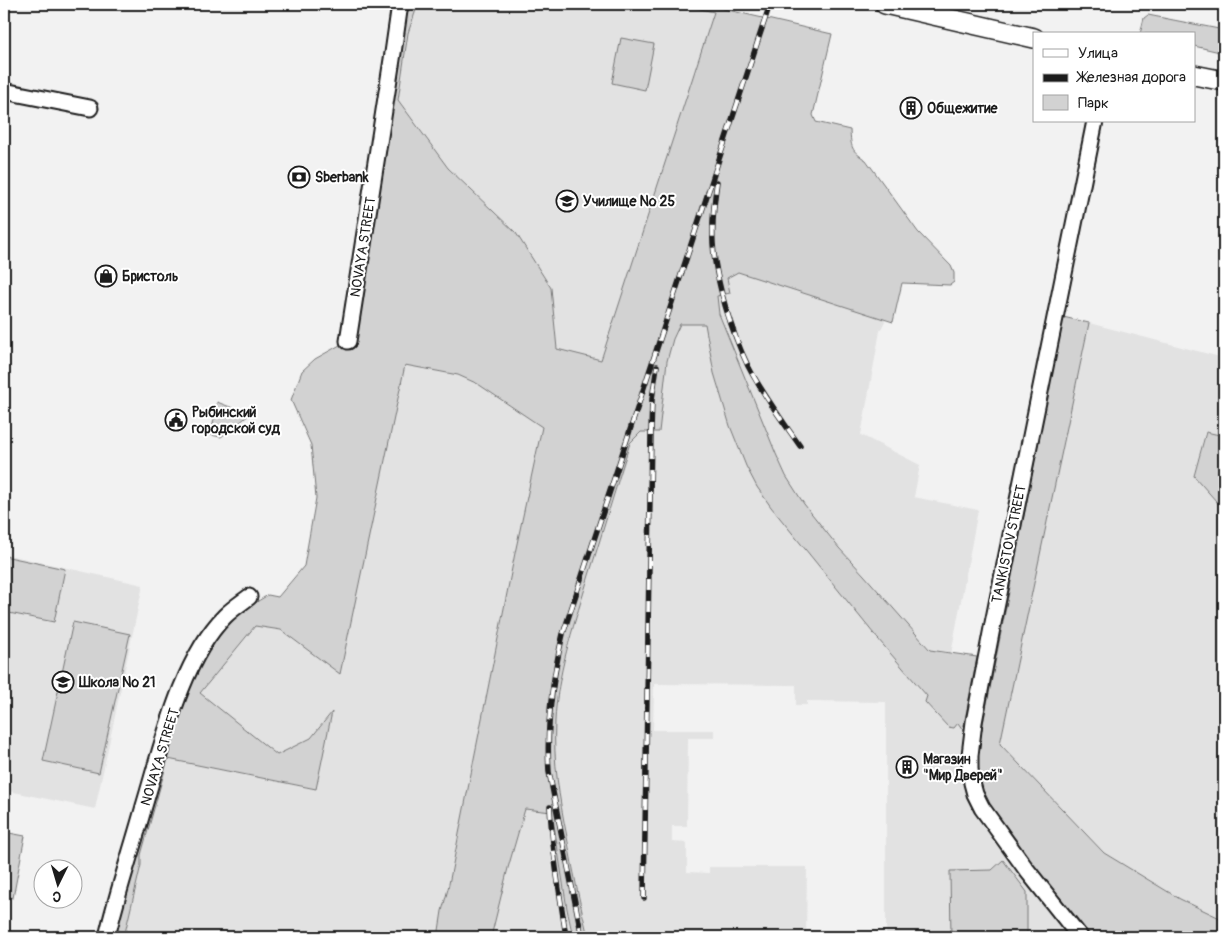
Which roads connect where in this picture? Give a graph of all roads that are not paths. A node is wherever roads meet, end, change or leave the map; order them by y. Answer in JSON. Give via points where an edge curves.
{"nodes":[{"id":1,"x":400,"y":4,"type":"edge"},
{"id":2,"x":885,"y":4,"type":"edge"},
{"id":3,"x":1033,"y":38,"type":"edge"},
{"id":4,"x":1196,"y":75,"type":"edge"},
{"id":5,"x":1224,"y":81,"type":"edge"},
{"id":6,"x":4,"y":91,"type":"edge"},
{"id":7,"x":90,"y":108,"type":"dead end"},
{"id":8,"x":1095,"y":122,"type":"edge"},
{"id":9,"x":348,"y":341,"type":"dead end"},
{"id":10,"x":249,"y":597,"type":"dead end"},
{"id":11,"x":107,"y":937,"type":"edge"},
{"id":12,"x":1080,"y":937,"type":"edge"}],
"edges":[{"from":1,"to":9,"type":"street","name":"NOVAYA STREET"},
{"from":2,"to":3,"type":"main road"},
{"from":4,"to":5,"type":"main road"},
{"from":6,"to":7,"type":"street"},
{"from":8,"to":12,"type":"street","name":"TANKISTOV STREET","via":[[971,736],[970,769],[975,794],[982,808]]},
{"from":10,"to":11,"type":"street","name":"NOVAYA STREET","via":[[225,616],[213,631],[200,649],[180,690]]}]}
